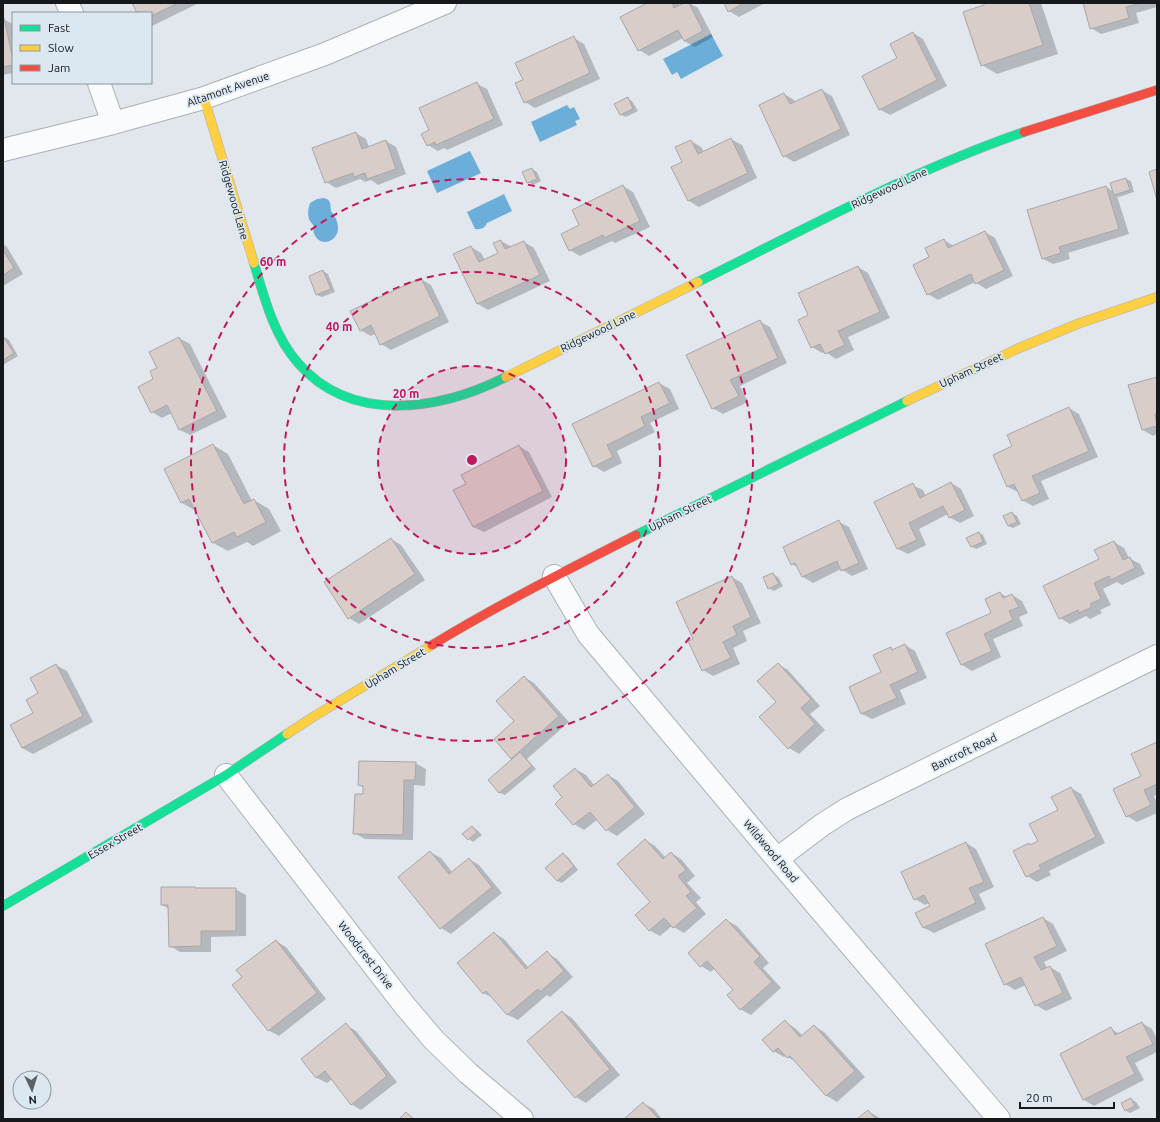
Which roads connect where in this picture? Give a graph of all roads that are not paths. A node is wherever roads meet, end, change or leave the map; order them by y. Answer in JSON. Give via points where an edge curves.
{"nodes":[{"id":1,"x":67,"y":3,"type":"edge"},
{"id":2,"x":445,"y":3,"type":"edge"},
{"id":3,"x":72,"y":12,"type":"edge"},
{"id":4,"x":99,"y":84,"type":"edge"},
{"id":5,"x":1157,"y":90,"type":"edge"},
{"id":6,"x":204,"y":98,"type":"junction"},
{"id":7,"x":113,"y":123,"type":"junction"},
{"id":8,"x":3,"y":150,"type":"edge"},
{"id":9,"x":1157,"y":298,"type":"edge"},
{"id":10,"x":554,"y":576,"type":"junction"},
{"id":11,"x":1157,"y":656,"type":"edge"},
{"id":12,"x":226,"y":775,"type":"junction"},
{"id":13,"x":777,"y":859,"type":"junction"},
{"id":14,"x":3,"y":906,"type":"edge"},
{"id":15,"x":522,"y":1119,"type":"edge"},
{"id":16,"x":999,"y":1119,"type":"edge"}],
"edges":[{"from":1,"to":3,"type":"street"},
{"from":2,"to":6,"type":"street","name":"Altamont Avenue","via":[[325,54]]},
{"from":4,"to":7,"type":"street"},
{"from":5,"to":6,"type":"main road","name":"Ridgewood Lane","via":[[1057,121],[945,162],[490,384],[449,399],[408,406],[391,406],[338,395],[310,376],[287,348],[262,292]]},
{"from":6,"to":7,"type":"street","name":"Altamont Avenue"},
{"from":7,"to":8,"type":"street","name":"Altamont Avenue"},
{"from":9,"to":10,"type":"main road","name":"Upham Street","via":[[1080,323],[994,359]]},
{"from":10,"to":12,"type":"main road","name":"Upham Street","via":[[465,625],[320,713]]},
{"from":10,"to":13,"type":"street","name":"Wildwood Road","via":[[588,634]]},
{"from":11,"to":13,"type":"street","name":"Bancroft Road","via":[[848,809]]},
{"from":12,"to":14,"type":"main road","name":"Essex Street"},
{"from":12,"to":15,"type":"street","name":"Woodcrest Drive","via":[[434,1040]]},
{"from":13,"to":16,"type":"street","name":"Wildwood Road"}]}
